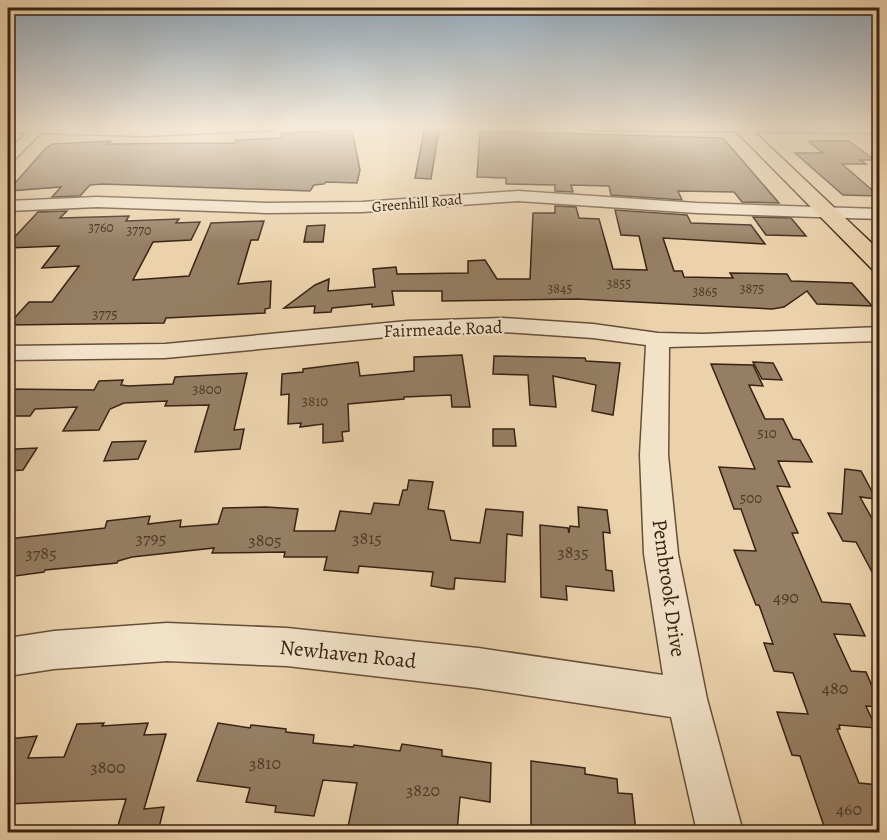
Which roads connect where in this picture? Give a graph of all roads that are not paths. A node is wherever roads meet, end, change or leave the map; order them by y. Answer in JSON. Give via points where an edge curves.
{"nodes":[{"id":1,"x":779,"y":165,"type":"edge"},
{"id":2,"x":8,"y":206,"type":"edge"},
{"id":3,"x":826,"y":212,"type":"junction"},
{"id":4,"x":879,"y":214,"type":"edge"},
{"id":5,"x":879,"y":264,"type":"edge"},
{"id":6,"x":879,"y":334,"type":"edge"},
{"id":7,"x":658,"y":340,"type":"junction"},
{"id":8,"x":8,"y":353,"type":"edge"},
{"id":9,"x":8,"y":657,"type":"edge"},
{"id":10,"x":687,"y":699,"type":"junction"},
{"id":11,"x":720,"y":832,"type":"edge"}],
"edges":[{"from":1,"to":3,"type":"main road"},
{"from":2,"to":3,"type":"street","name":"Greenhill Road","via":[[97,202],[362,207],[518,196]]},
{"from":3,"to":4,"type":"street","name":"Greenhill Road"},
{"from":3,"to":5,"type":"main road"},
{"from":6,"to":7,"type":"street","name":"Fairmeade Road"},
{"from":7,"to":8,"type":"street","name":"Fairmeade Road","via":[[593,331],[502,326],[408,328],[165,351]]},
{"from":7,"to":10,"type":"street","name":"Pembrook Drive","via":[[654,455],[661,554]]},
{"from":9,"to":10,"type":"street","name":"Newhaven Road","via":[[167,642],[287,647],[478,668]]},
{"from":10,"to":11,"type":"street","name":"Pembrook Drive"}]}
